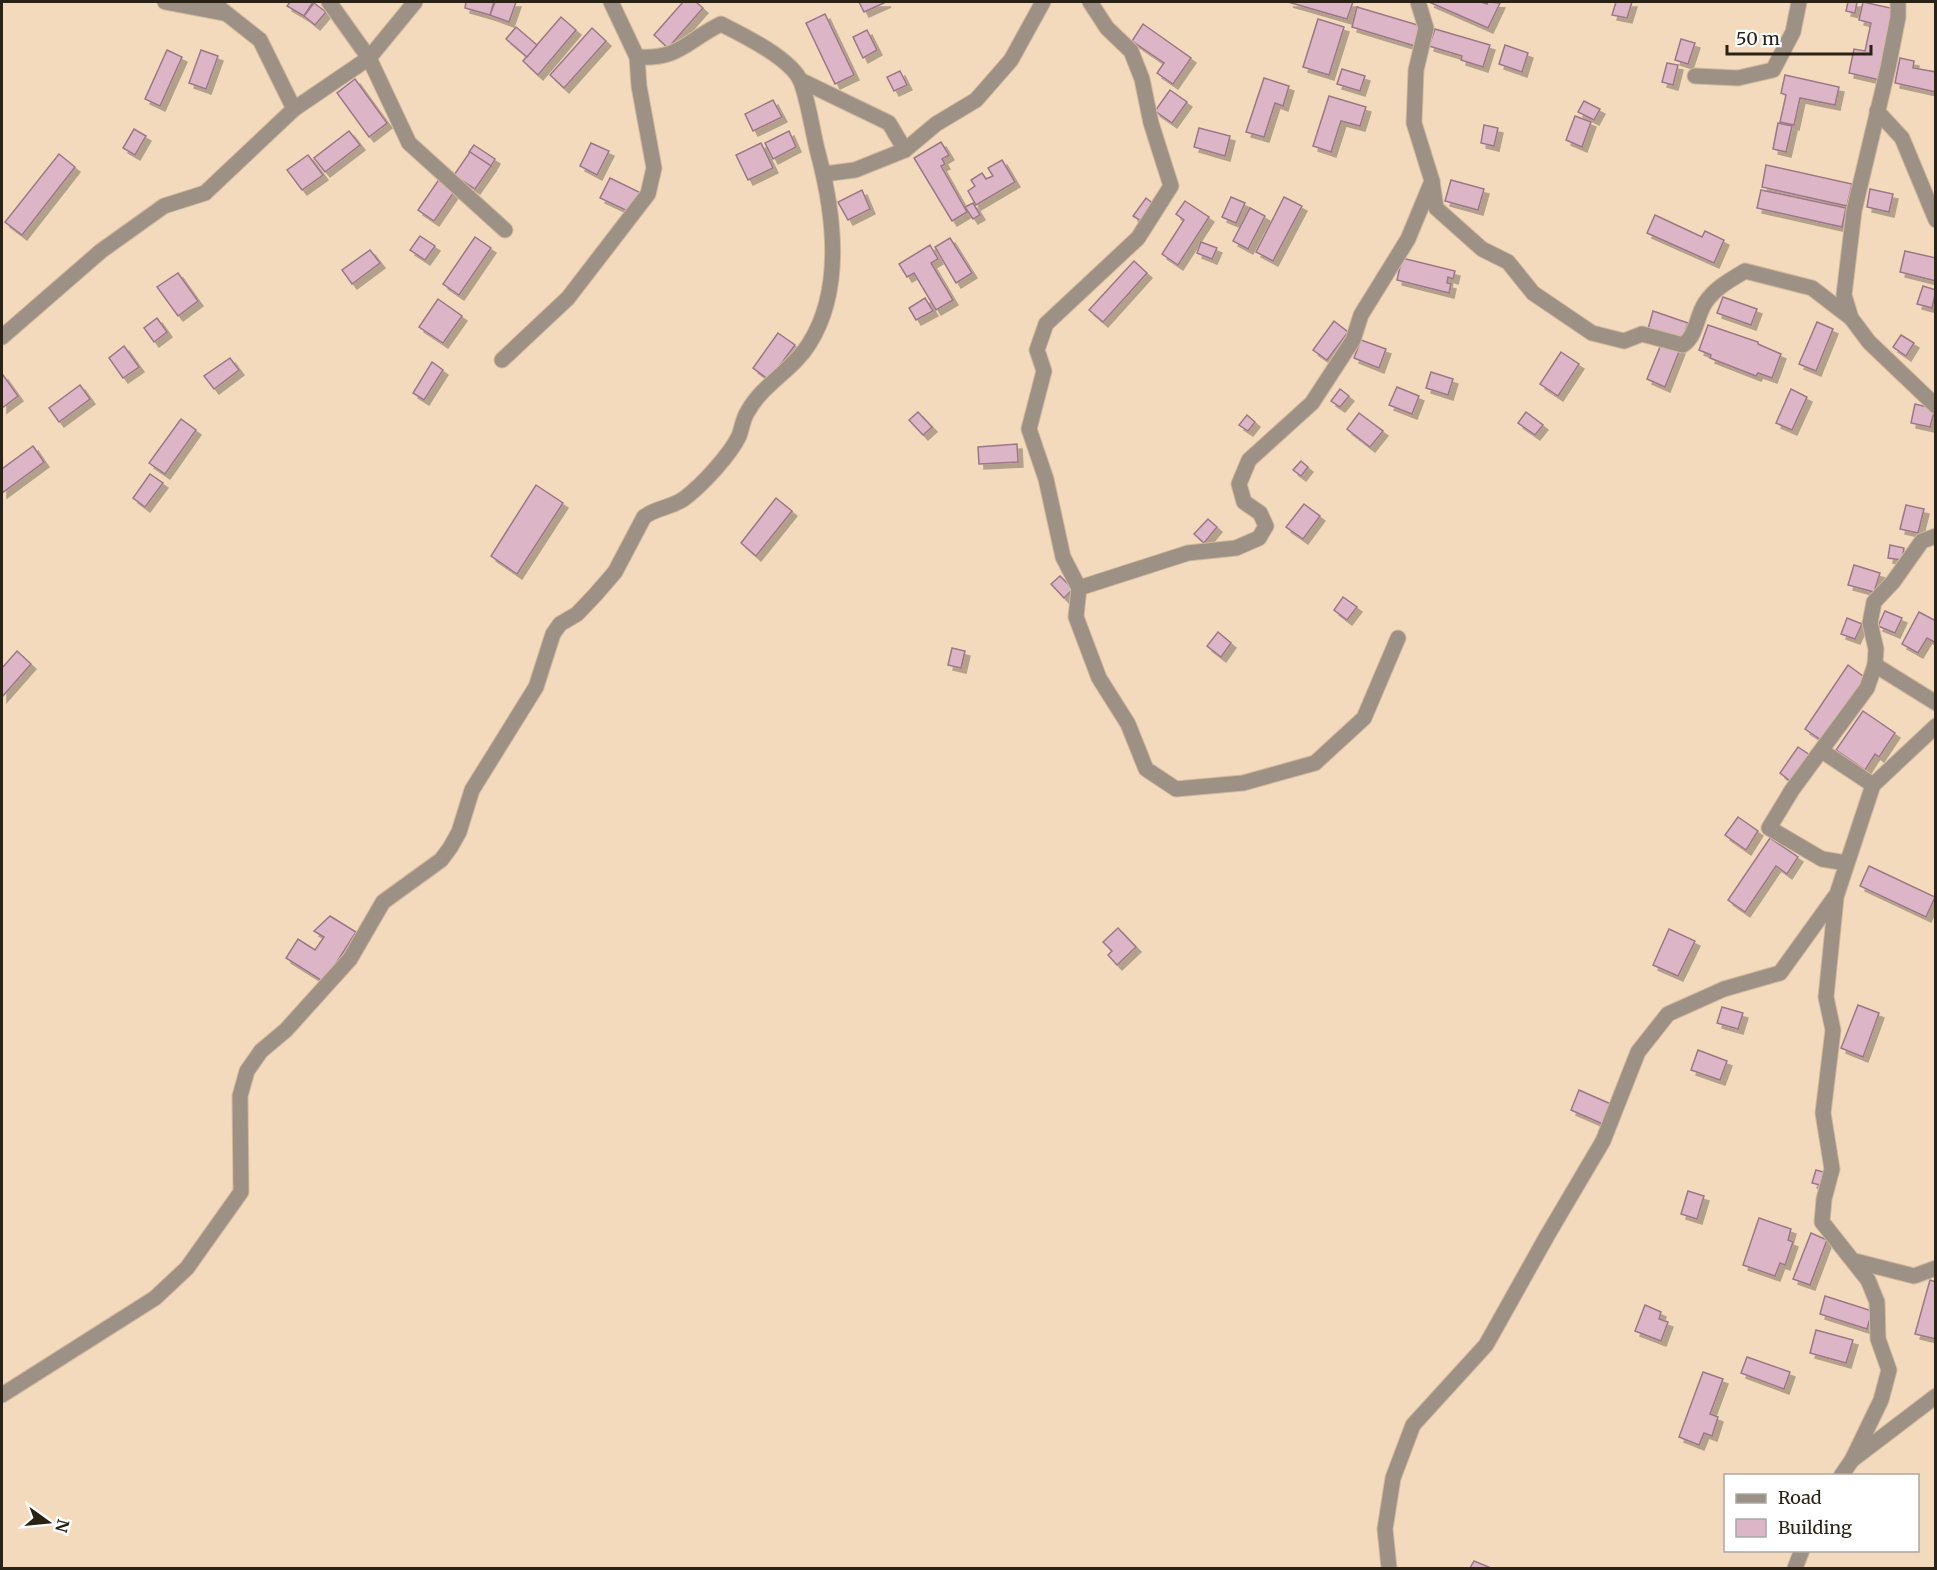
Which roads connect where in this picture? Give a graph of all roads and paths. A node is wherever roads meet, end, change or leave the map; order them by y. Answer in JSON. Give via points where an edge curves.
{"nodes":[{"id":1,"x":165,"y":2,"type":"edge"},
{"id":2,"x":212,"y":2,"type":"edge"},
{"id":3,"x":329,"y":2,"type":"edge"},
{"id":4,"x":414,"y":2,"type":"edge"},
{"id":5,"x":611,"y":2,"type":"edge"},
{"id":6,"x":1043,"y":2,"type":"edge"},
{"id":7,"x":1090,"y":2,"type":"edge"},
{"id":8,"x":1418,"y":2,"type":"edge"},
{"id":9,"x":1799,"y":2,"type":"edge"},
{"id":10,"x":1898,"y":2,"type":"edge"},
{"id":11,"x":226,"y":13,"type":"junction"},
{"id":12,"x":637,"y":57,"type":"junction"},
{"id":13,"x":369,"y":58,"type":"junction"},
{"id":14,"x":1695,"y":76,"type":"dead end"},
{"id":15,"x":800,"y":80,"type":"junction"},
{"id":16,"x":294,"y":109,"type":"junction"},
{"id":17,"x":1877,"y":111,"type":"junction"},
{"id":18,"x":905,"y":150,"type":"junction"},
{"id":19,"x":824,"y":174,"type":"junction"},
{"id":20,"x":1432,"y":181,"type":"junction"},
{"id":21,"x":1935,"y":220,"type":"edge"},
{"id":22,"x":505,"y":230,"type":"dead end"},
{"id":23,"x":1851,"y":318,"type":"junction"},
{"id":24,"x":2,"y":337,"type":"edge"},
{"id":25,"x":502,"y":360,"type":"dead end"},
{"id":26,"x":1935,"y":406,"type":"edge"},
{"id":27,"x":1935,"y":536,"type":"edge"},
{"id":28,"x":1079,"y":588,"type":"junction"},
{"id":29,"x":1398,"y":638,"type":"dead end"},
{"id":30,"x":1875,"y":665,"type":"junction"},
{"id":31,"x":1935,"y":703,"type":"edge"},
{"id":32,"x":1935,"y":726,"type":"edge"},
{"id":33,"x":1822,"y":751,"type":"junction"},
{"id":34,"x":1874,"y":785,"type":"junction"},
{"id":35,"x":1846,"y":863,"type":"junction"},
{"id":36,"x":1837,"y":894,"type":"junction"},
{"id":37,"x":1854,"y":1261,"type":"junction"},
{"id":38,"x":1935,"y":1268,"type":"edge"},
{"id":39,"x":2,"y":1395,"type":"edge"},
{"id":40,"x":1935,"y":1396,"type":"edge"},
{"id":41,"x":1852,"y":1460,"type":"junction"},
{"id":42,"x":1842,"y":1474,"type":"edge"},
{"id":43,"x":1802,"y":1552,"type":"edge"},
{"id":44,"x":1389,"y":1569,"type":"edge"},
{"id":45,"x":1795,"y":1569,"type":"edge"}],
"edges":[{"from":1,"to":11,"type":"street"},
{"from":2,"to":11,"type":"street"},
{"from":3,"to":13,"type":"street"},
{"from":4,"to":13,"type":"street"},
{"from":5,"to":12,"type":"street"},
{"from":6,"to":18,"type":"street","via":[[1011,60],[976,100],[936,124]]},
{"from":7,"to":28,"type":"street","via":[[1107,27],[1131,51],[1171,186],[1138,238],[1046,324],[1037,350],[1044,371],[1029,429],[1046,479],[1063,557]]},
{"from":8,"to":20,"type":"street","via":[[1426,28],[1416,70],[1414,123]]},
{"from":9,"to":14,"type":"street","via":[[1793,32],[1773,70],[1738,78]]},
{"from":10,"to":17,"type":"street"},
{"from":11,"to":16,"type":"street","via":[[260,40]]},
{"from":12,"to":15,"type":"street","via":[[659,58],[676,52],[696,36],[721,24],[777,56]]},
{"from":12,"to":25,"type":"street","via":[[654,168],[648,194],[568,298]]},
{"from":13,"to":16,"type":"street"},
{"from":13,"to":22,"type":"street","via":[[409,143]]},
{"from":15,"to":18,"type":"street","via":[[888,123]]},
{"from":15,"to":19,"type":"street"},
{"from":16,"to":24,"type":"street","via":[[206,193],[164,206],[101,251]]},
{"from":17,"to":21,"type":"street","via":[[1902,138]]},
{"from":17,"to":23,"type":"street","via":[[1853,222],[1844,295]]},
{"from":18,"to":19,"type":"street","via":[[855,170]]},
{"from":19,"to":39,"type":"street","via":[[833,263],[826,306],[810,344],[788,370],[761,392],[747,411],[726,456],[686,497],[644,517],[615,572],[577,614],[561,624],[548,645],[536,687],[471,790],[459,832],[450,848],[441,860],[383,902],[350,959],[261,1051],[247,1071],[240,1096],[241,1192],[174,1283]]},
{"from":20,"to":23,"type":"street","via":[[1436,208],[1482,249],[1508,262],[1533,293],[1592,333],[1624,341],[1642,334],[1683,345],[1691,339],[1704,305],[1716,289],[1745,271],[1812,288]]},
{"from":20,"to":28,"type":"street","via":[[1408,239],[1361,315],[1353,340],[1312,403],[1249,460],[1239,484],[1244,502],[1260,513],[1266,526],[1259,538],[1236,548],[1188,553]]},
{"from":23,"to":26,"type":"street","via":[[1869,342]]},
{"from":27,"to":30,"type":"street","via":[[1922,541],[1874,602],[1870,623]]},
{"from":28,"to":29,"type":"street","via":[[1076,617],[1099,678],[1128,724],[1146,769],[1176,789],[1243,783],[1316,763],[1364,718]]},
{"from":30,"to":31,"type":"street"},
{"from":30,"to":33,"type":"street","via":[[1867,688]]},
{"from":32,"to":34,"type":"street"},
{"from":33,"to":34,"type":"street"},
{"from":33,"to":35,"type":"street","via":[[1769,828],[1822,859]]},
{"from":34,"to":35,"type":"street"},
{"from":35,"to":36,"type":"street"},
{"from":36,"to":37,"type":"street","via":[[1826,996],[1833,1030],[1823,1113],[1832,1169],[1822,1222]]},
{"from":36,"to":44,"type":"street","via":[[1780,973],[1724,989],[1668,1014],[1638,1052],[1603,1141],[1486,1346],[1413,1425],[1393,1478],[1385,1529]]},
{"from":37,"to":38,"type":"street","via":[[1914,1276]]},
{"from":37,"to":41,"type":"street","via":[[1877,1302],[1878,1339],[1889,1370],[1881,1400]]},
{"from":40,"to":41,"type":"street"},
{"from":41,"to":42,"type":"street"},
{"from":43,"to":45,"type":"street"}]}
